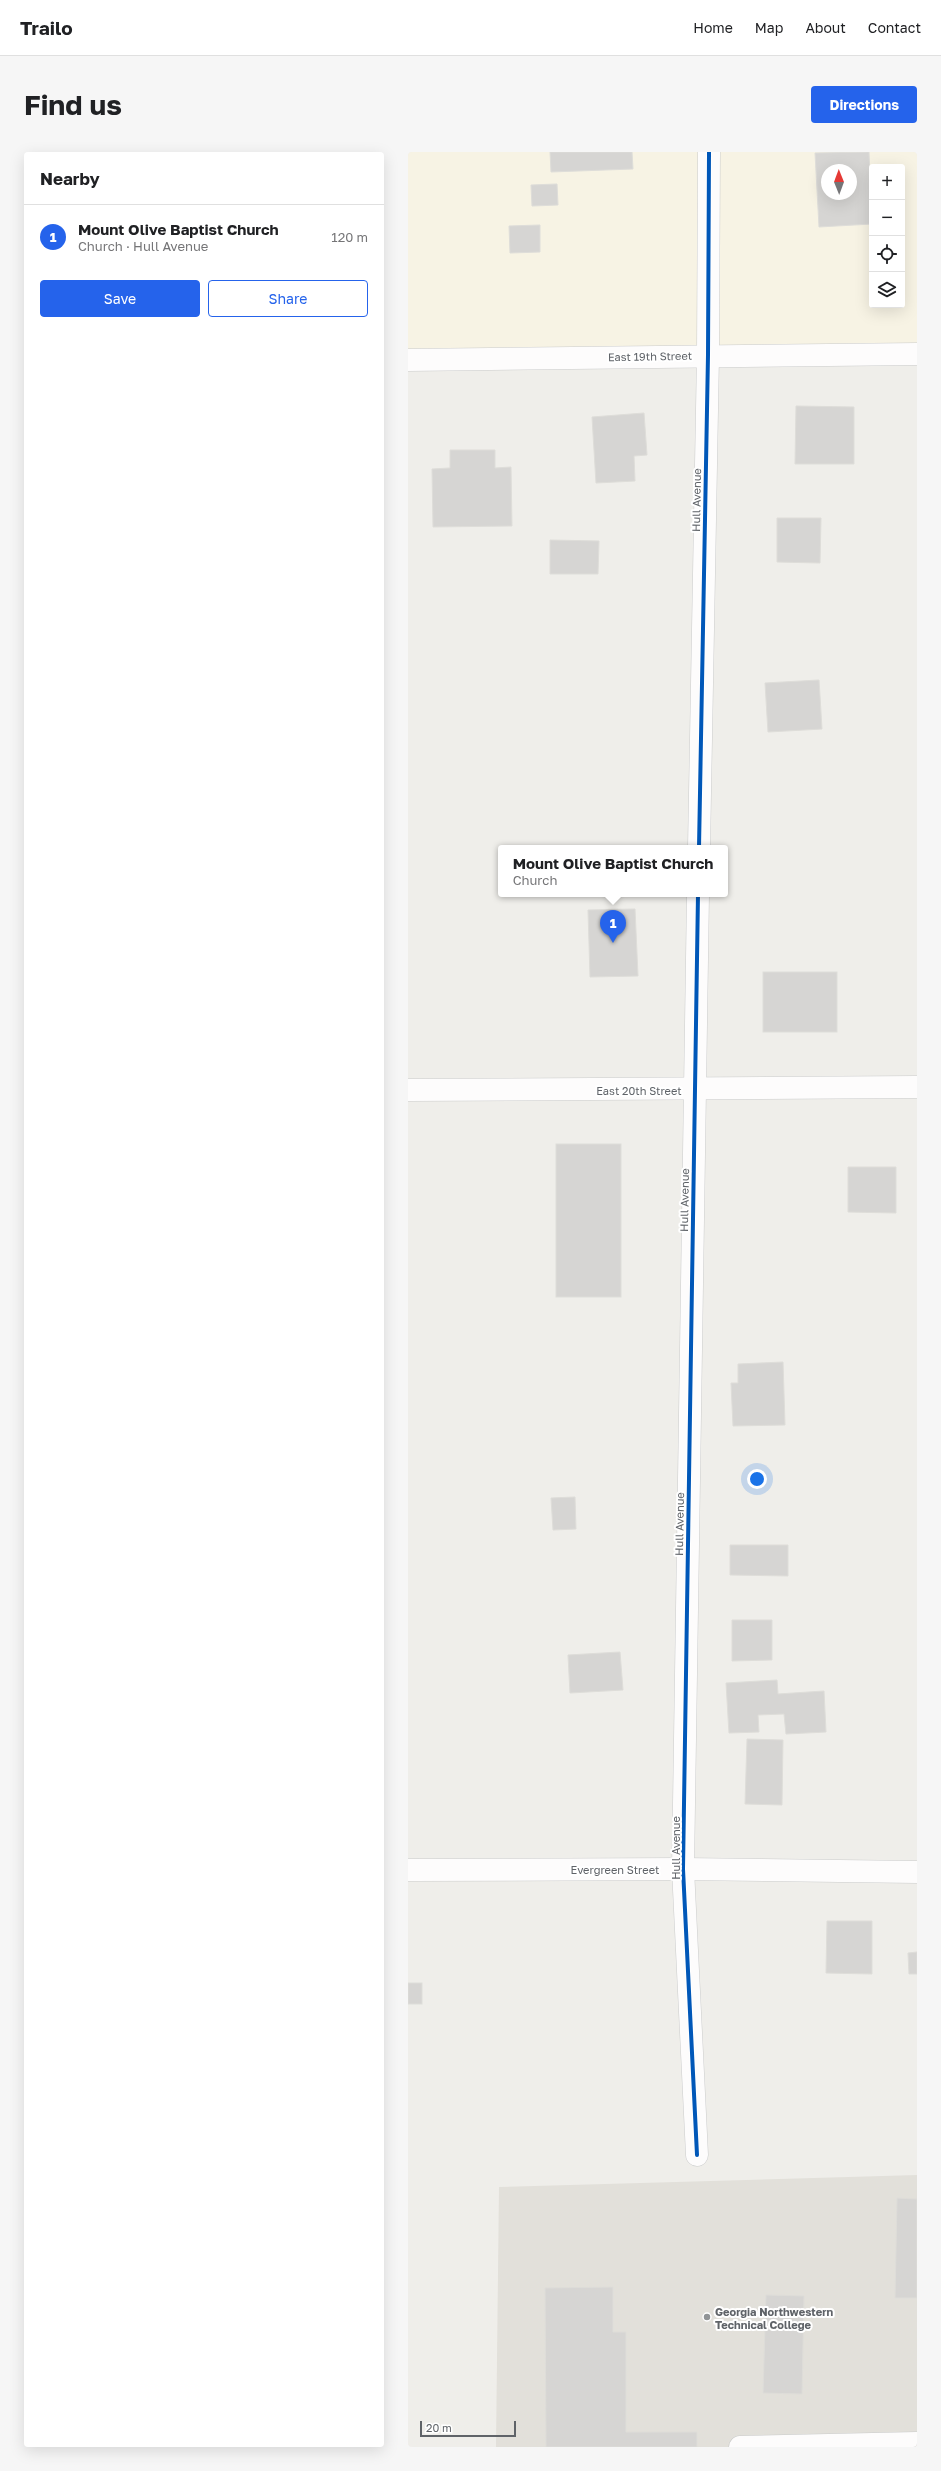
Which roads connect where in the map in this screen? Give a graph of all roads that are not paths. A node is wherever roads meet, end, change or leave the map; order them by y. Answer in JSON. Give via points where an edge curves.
{"nodes":[{"id":1,"x":709,"y":152,"type":"edge"},
{"id":2,"x":917,"y":354,"type":"edge"},
{"id":3,"x":708,"y":355,"type":"junction"},
{"id":4,"x":408,"y":360,"type":"edge"},
{"id":5,"x":699,"y":845,"type":"edge"},
{"id":6,"x":698,"y":897,"type":"edge"},
{"id":7,"x":917,"y":1087,"type":"edge"},
{"id":8,"x":408,"y":1090,"type":"edge"},
{"id":9,"x":694,"y":1090,"type":"junction"},
{"id":10,"x":683,"y":1869,"type":"junction"},
{"id":11,"x":408,"y":1870,"type":"edge"},
{"id":12,"x":917,"y":1872,"type":"edge"},
{"id":13,"x":696,"y":2154,"type":"dead end"},
{"id":14,"x":917,"y":2443,"type":"edge"},
{"id":15,"x":740,"y":2447,"type":"edge"}],
"edges":[{"from":1,"to":3,"type":"street","name":"Hull Avenue"},
{"from":2,"to":3,"type":"street","name":"East 19th Street"},
{"from":3,"to":4,"type":"street","name":"East 19th Street"},
{"from":3,"to":5,"type":"street","name":"Hull Avenue"},
{"from":6,"to":9,"type":"street","name":"Hull Avenue"},
{"from":7,"to":9,"type":"street","name":"East 20th Street"},
{"from":8,"to":9,"type":"street","name":"East 20th Street"},
{"from":9,"to":10,"type":"street","name":"Hull Avenue"},
{"from":10,"to":11,"type":"street","name":"Evergreen Street"},
{"from":10,"to":12,"type":"street","name":"Evergreen Street"},
{"from":10,"to":13,"type":"street","name":"Hull Avenue"},
{"from":14,"to":15,"type":"street"}]}
